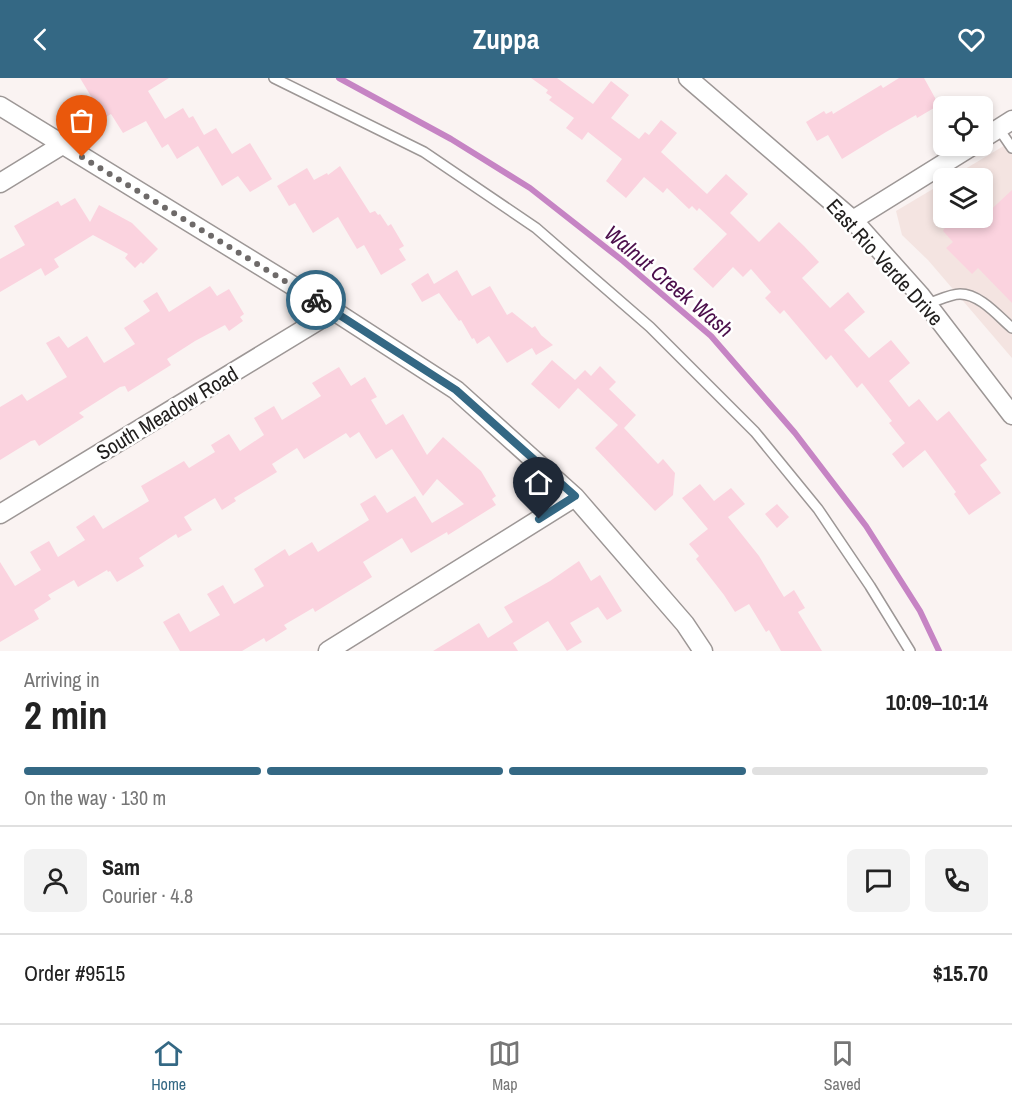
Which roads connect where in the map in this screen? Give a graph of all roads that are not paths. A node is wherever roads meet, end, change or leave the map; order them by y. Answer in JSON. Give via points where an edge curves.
{"nodes":[{"id":1,"x":274,"y":78,"type":"edge"},
{"id":2,"x":688,"y":78,"type":"edge"},
{"id":3,"x":0,"y":106,"type":"edge"},
{"id":4,"x":1006,"y":124,"type":"edge"},
{"id":5,"x":993,"y":132,"type":"edge"},
{"id":6,"x":62,"y":145,"type":"junction"},
{"id":7,"x":1012,"y":148,"type":"edge"},
{"id":8,"x":956,"y":156,"type":"edge"},
{"id":9,"x":0,"y":183,"type":"edge"},
{"id":10,"x":853,"y":220,"type":"junction"},
{"id":11,"x":927,"y":304,"type":"junction"},
{"id":12,"x":334,"y":311,"type":"junction"},
{"id":13,"x":1012,"y":328,"type":"edge"},
{"id":14,"x":1012,"y":415,"type":"edge"},
{"id":15,"x":575,"y":496,"type":"junction"},
{"id":16,"x":0,"y":514,"type":"edge"},
{"id":17,"x":328,"y":651,"type":"edge"},
{"id":18,"x":703,"y":651,"type":"edge"},
{"id":19,"x":909,"y":651,"type":"edge"}],
"edges":[{"from":1,"to":19,"type":"lane","via":[[424,152],[536,228],[650,327],[755,432],[818,509]]},
{"from":2,"to":10,"type":"street","name":"East Rio Verde Drive"},
{"from":3,"to":6,"type":"street"},
{"from":4,"to":5,"type":"street"},
{"from":4,"to":7,"type":"lane"},
{"from":6,"to":9,"type":"street"},
{"from":6,"to":12,"type":"street"},
{"from":8,"to":10,"type":"street"},
{"from":10,"to":11,"type":"street","name":"East Rio Verde Drive"},
{"from":11,"to":13,"type":"lane","via":[[959,294],[973,297]]},
{"from":11,"to":14,"type":"street","name":"East Rio Verde Drive"},
{"from":12,"to":15,"type":"street","via":[[456,390]]},
{"from":12,"to":16,"type":"street","name":"South Meadow Road"},
{"from":15,"to":17,"type":"street"},
{"from":15,"to":18,"type":"street","via":[[685,624]]}]}
